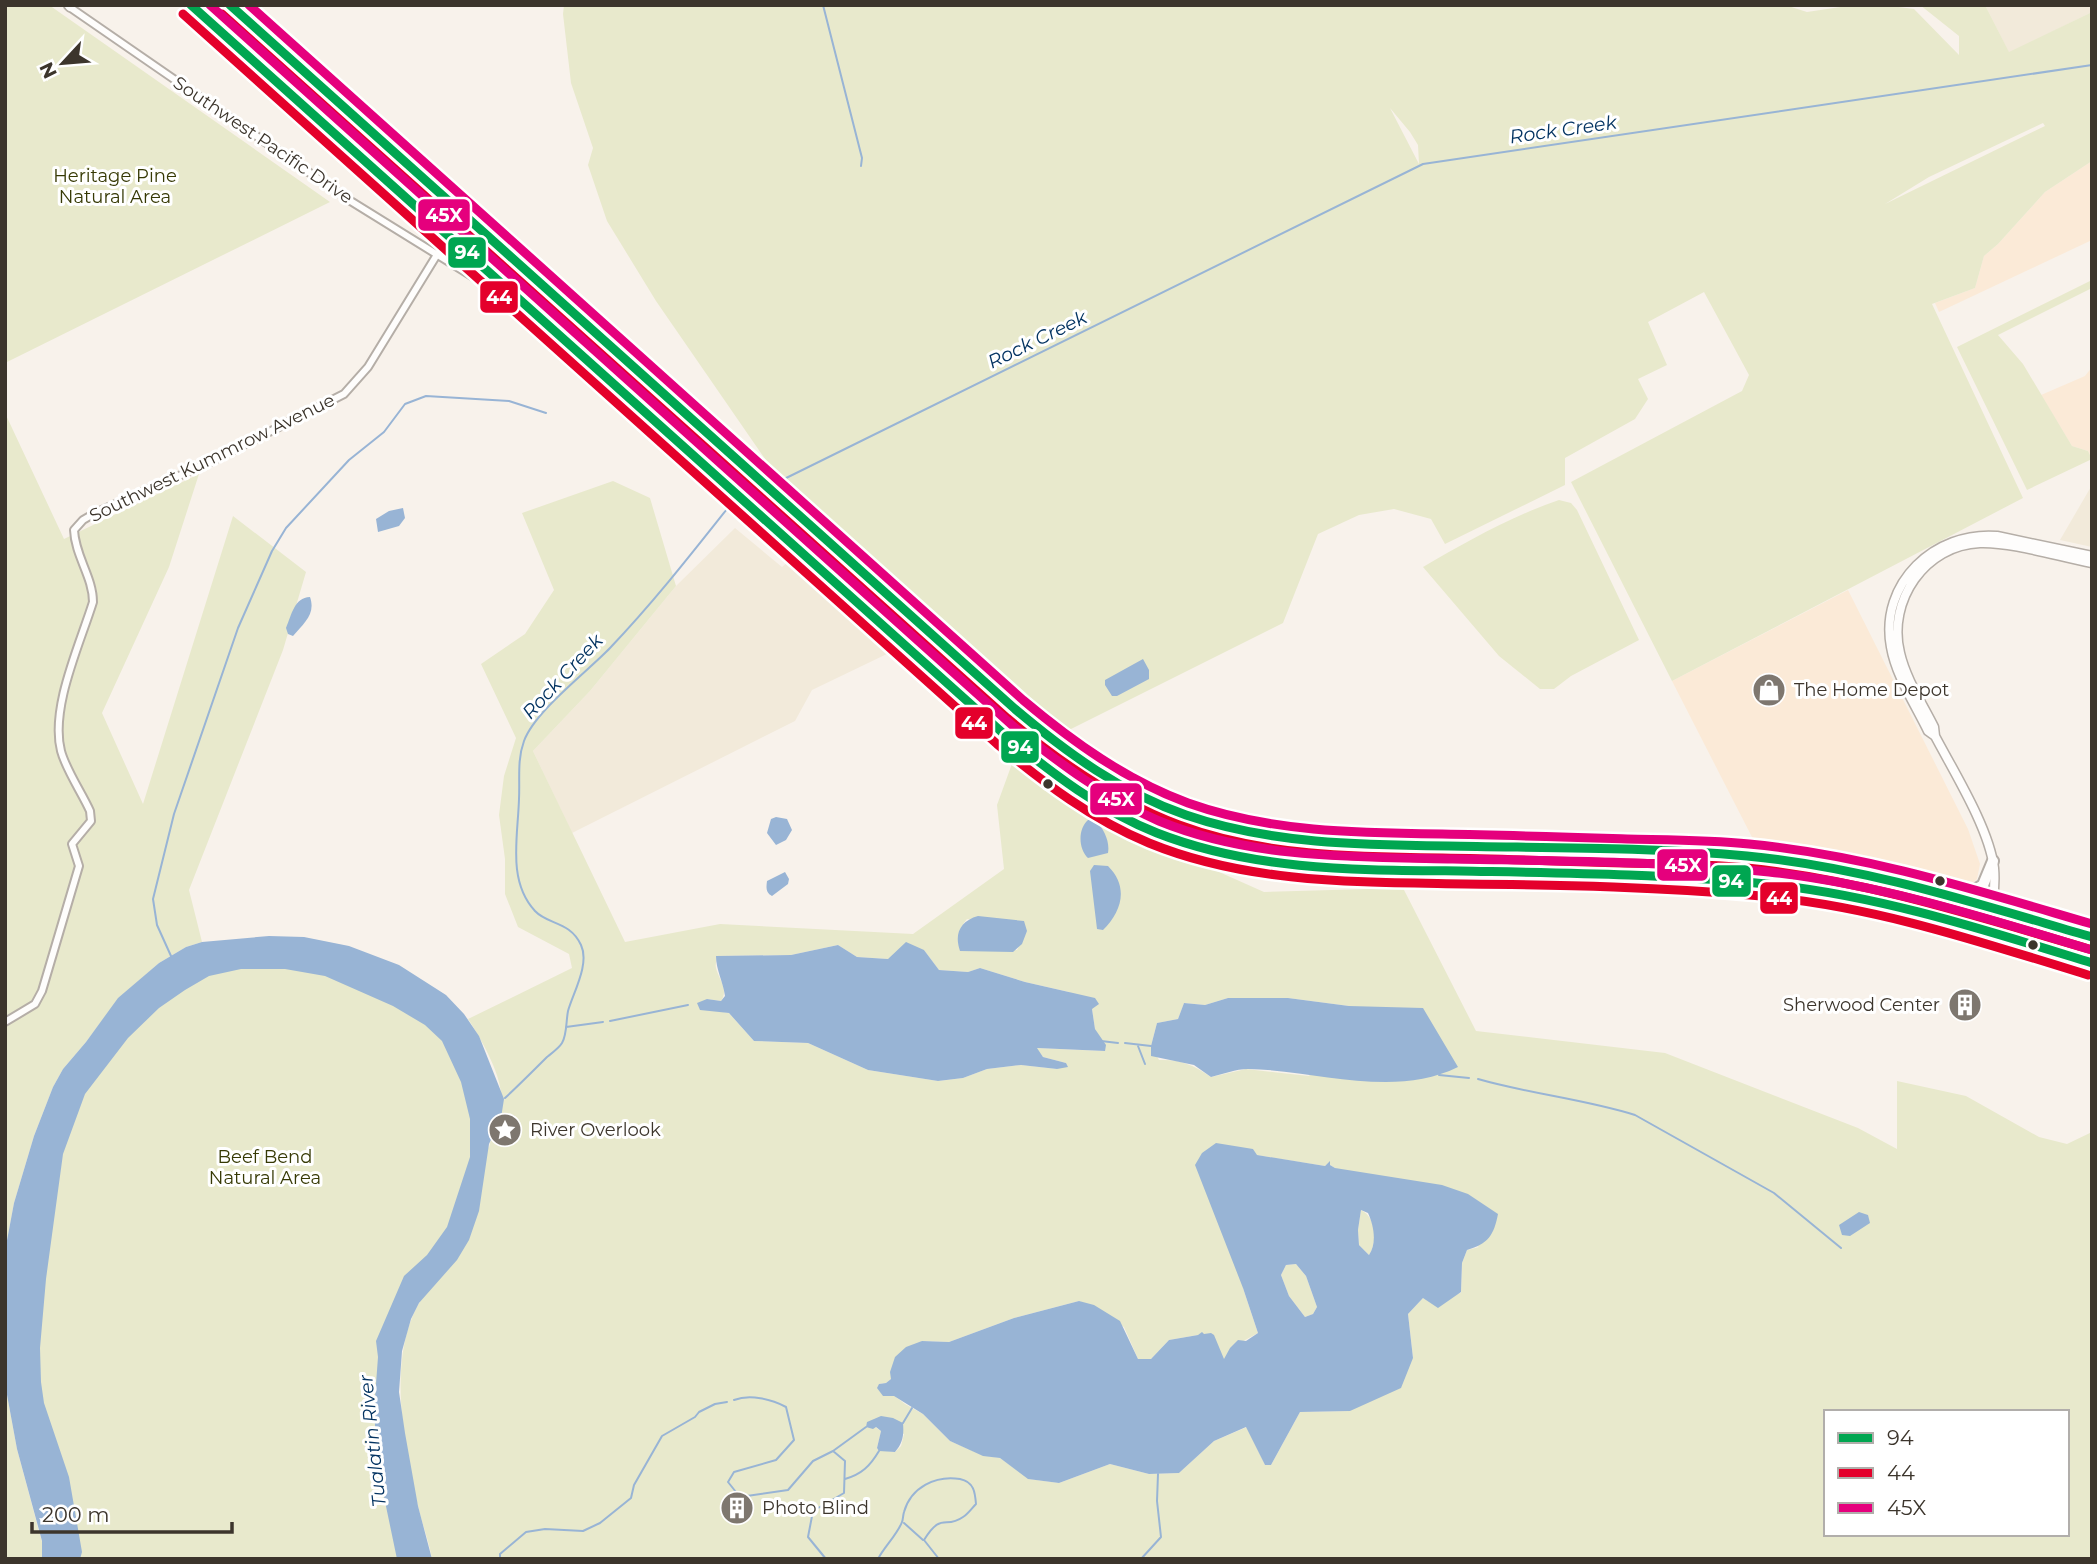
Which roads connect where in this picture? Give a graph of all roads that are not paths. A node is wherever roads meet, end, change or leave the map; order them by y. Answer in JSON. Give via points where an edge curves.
{"nodes":[{"id":1,"x":191,"y":5,"type":"edge"},
{"id":2,"x":230,"y":5,"type":"edge"},
{"id":3,"x":70,"y":6,"type":"edge"},
{"id":4,"x":489,"y":238,"type":"junction"},
{"id":5,"x":438,"y":253,"type":"junction"},
{"id":6,"x":473,"y":257,"type":"junction"},
{"id":7,"x":462,"y":269,"type":"junction"},
{"id":8,"x":536,"y":315,"type":"junction"},
{"id":9,"x":663,"y":394,"type":"junction"},
{"id":10,"x":646,"y":413,"type":"junction"},
{"id":11,"x":2092,"y":556,"type":"edge"},
{"id":12,"x":2092,"y":564,"type":"edge"},
{"id":13,"x":920,"y":624,"type":"junction"},
{"id":14,"x":903,"y":643,"type":"junction"},
{"id":15,"x":1935,"y":736,"type":"junction"},
{"id":16,"x":1385,"y":844,"type":"junction"},
{"id":17,"x":1745,"y":856,"type":"junction"},
{"id":18,"x":1993,"y":861,"type":"junction"},
{"id":19,"x":1385,"y":870,"type":"junction"},
{"id":20,"x":1745,"y":882,"type":"junction"},
{"id":21,"x":1962,"y":898,"type":"junction"},
{"id":22,"x":1993,"y":908,"type":"junction"},
{"id":23,"x":1987,"y":932,"type":"junction"},
{"id":24,"x":2092,"y":937,"type":"edge"},
{"id":25,"x":2092,"y":963,"type":"edge"},
{"id":26,"x":5,"y":1021,"type":"edge"}],
"edges":[{"from":1,"to":6,"type":"highway"},
{"from":2,"to":4,"type":"highway"},
{"from":3,"to":5,"type":"street","name":"Southwest Pacific Drive","via":[[315,176]]},
{"from":4,"to":6,"type":"street"},
{"from":4,"to":9,"type":"highway"},
{"from":5,"to":7,"type":"street","name":"Southwest Pacific Drive"},
{"from":5,"to":26,"type":"street","name":"Southwest Kummrow Avenue","via":[[368,367],[344,394],[208,463],[95,513],[74,530],[74,544],[93,602],[65,691],[61,752],[91,821],[72,844],[79,866],[42,991],[35,1004]]},
{"from":6,"to":7,"type":"street"},
{"from":6,"to":8,"type":"highway"},
{"from":7,"to":8,"type":"street","name":"Southwest Pacific Drive"},
{"from":8,"to":10,"type":"highway"},
{"from":9,"to":10,"type":"highway"},
{"from":9,"to":13,"type":"highway"},
{"from":10,"to":14,"type":"highway"},
{"from":11,"to":15,"type":"street","via":[[1997,536],[1973,536],[1937,548],[1911,570],[1892,608],[1891,646],[1894,662],[1928,731]]},
{"from":12,"to":15,"type":"street","via":[[1979,543],[1942,554],[1918,574],[1902,600],[1897,635],[1903,664]]},
{"from":13,"to":14,"type":"highway"},
{"from":13,"to":16,"type":"highway","via":[[1058,745],[1145,798],[1189,816],[1260,834]]},
{"from":14,"to":19,"type":"highway","via":[[1051,772],[1131,822],[1200,848],[1248,859]]},
{"from":15,"to":18,"type":"street","via":[[1979,822]]},
{"from":16,"to":17,"type":"highway"},
{"from":16,"to":19,"type":"highway"},
{"from":17,"to":20,"type":"highway"},
{"from":17,"to":21,"type":"highway","via":[[1850,870]]},
{"from":18,"to":21,"type":"highway","via":[[1983,885]]},
{"from":18,"to":22,"type":"street"},
{"from":19,"to":20,"type":"highway"},
{"from":20,"to":23,"type":"highway","via":[[1854,897]]},
{"from":21,"to":22,"type":"highway"},
{"from":22,"to":23,"type":"street"},
{"from":22,"to":24,"type":"highway"},
{"from":23,"to":25,"type":"highway"}]}
